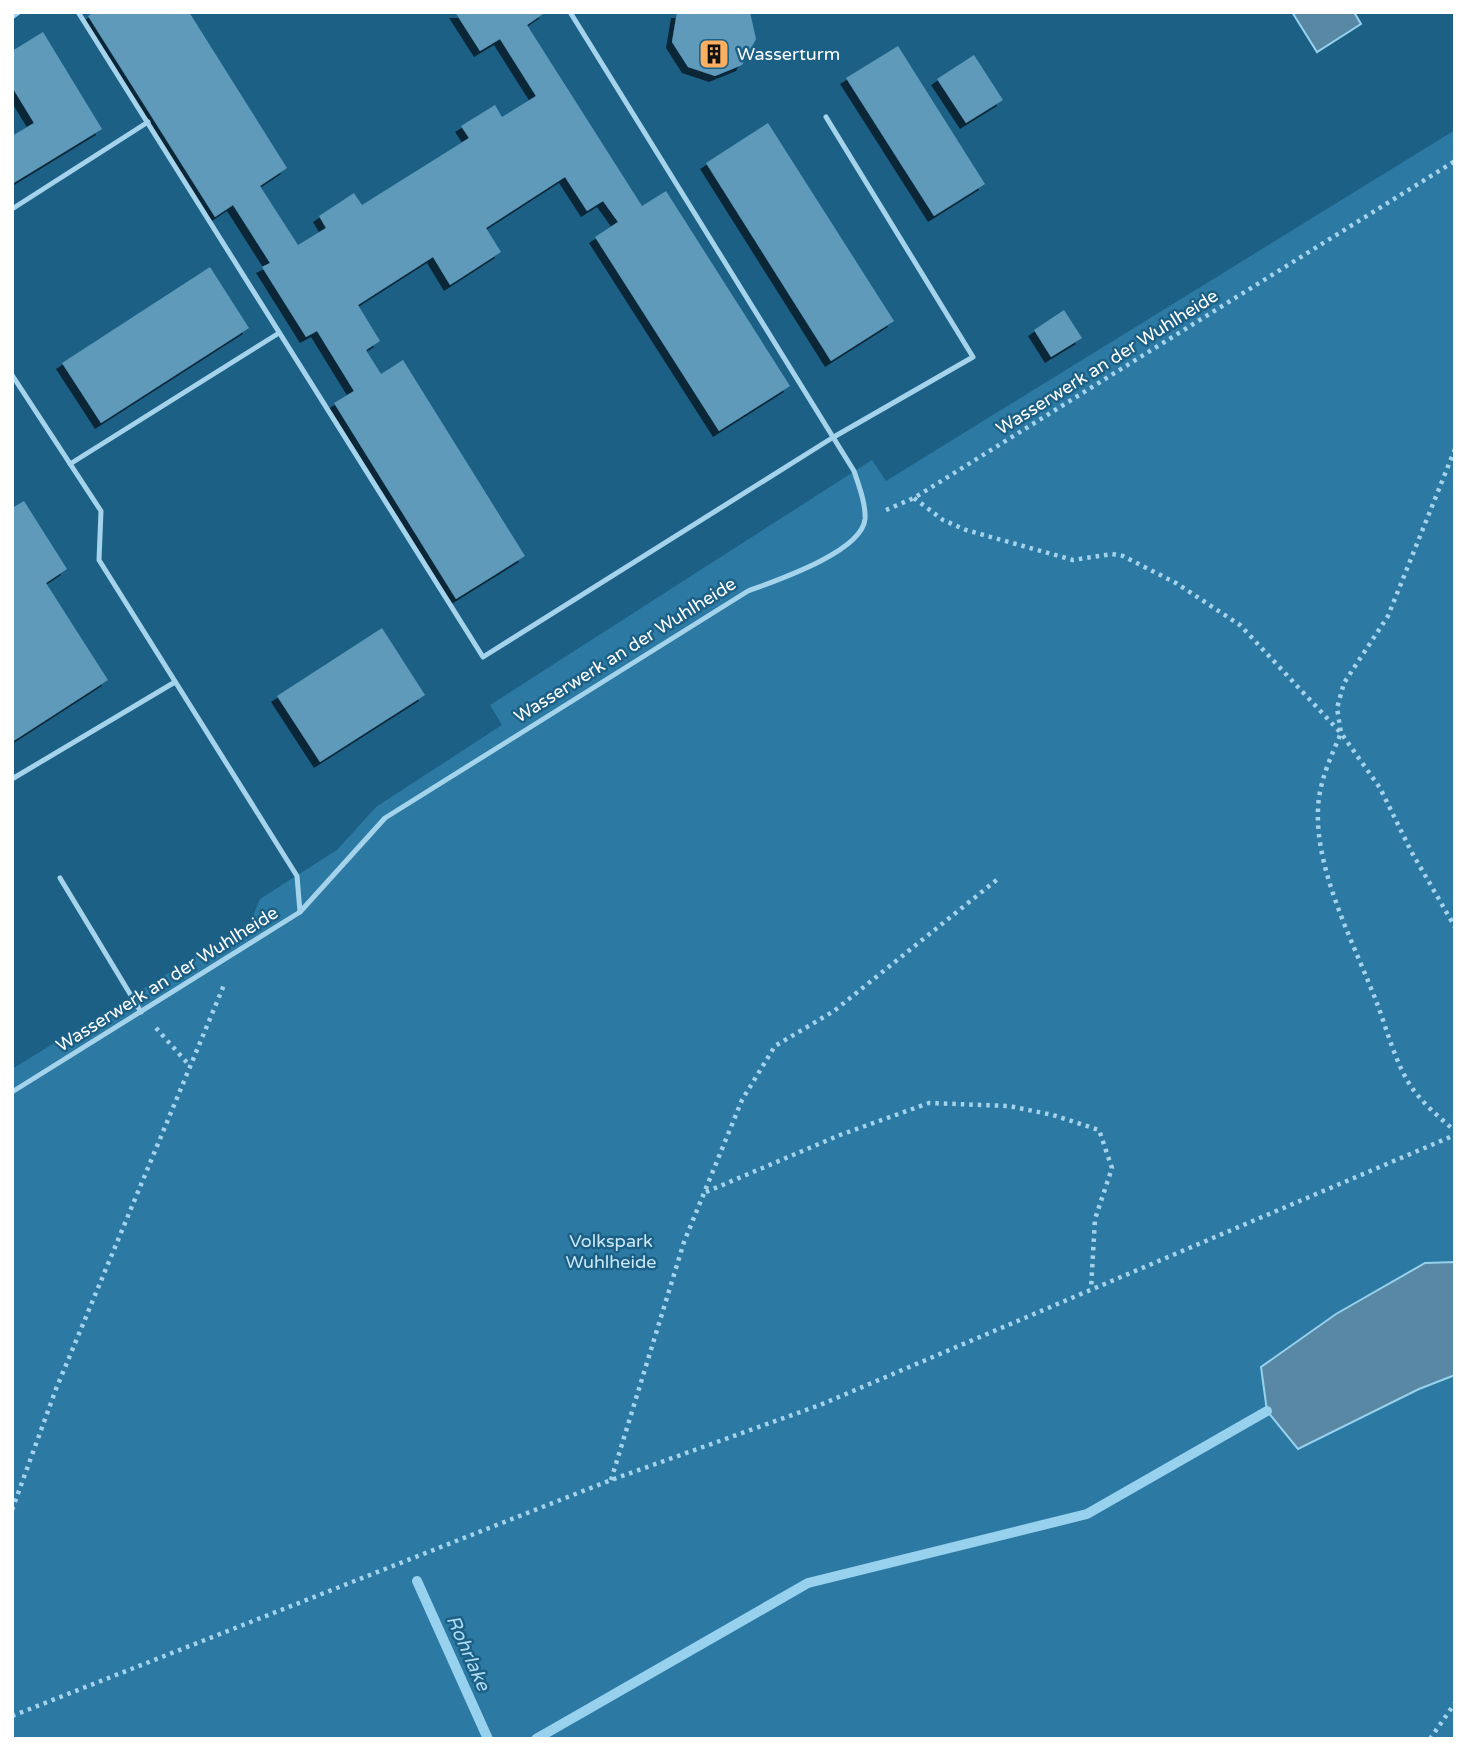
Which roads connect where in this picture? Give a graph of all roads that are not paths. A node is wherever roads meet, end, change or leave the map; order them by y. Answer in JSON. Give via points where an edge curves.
{"nodes":[{"id":1,"x":19,"y":12,"type":"edge"},
{"id":2,"x":78,"y":12,"type":"edge"},
{"id":3,"x":570,"y":12,"type":"edge"},
{"id":4,"x":12,"y":17,"type":"edge"},
{"id":5,"x":826,"y":117,"type":"dead end"},
{"id":6,"x":148,"y":122,"type":"junction"},
{"id":7,"x":12,"y":209,"type":"edge"},
{"id":8,"x":279,"y":332,"type":"junction"},
{"id":9,"x":12,"y":375,"type":"edge"},
{"id":10,"x":832,"y":438,"type":"junction"},
{"id":11,"x":70,"y":464,"type":"junction"},
{"id":12,"x":175,"y":682,"type":"junction"},
{"id":13,"x":12,"y":779,"type":"edge"},
{"id":14,"x":60,"y":878,"type":"dead end"},
{"id":15,"x":300,"y":912,"type":"junction"},
{"id":16,"x":141,"y":1012,"type":"junction"},
{"id":17,"x":12,"y":1092,"type":"edge"}],
"edges":[{"from":1,"to":4,"type":"lane"},
{"from":2,"to":6,"type":"lane"},
{"from":3,"to":10,"type":"lane"},
{"from":5,"to":10,"type":"lane","via":[[973,356]]},
{"from":6,"to":7,"type":"lane"},
{"from":6,"to":8,"type":"lane"},
{"from":8,"to":10,"type":"lane","via":[[483,657]]},
{"from":8,"to":11,"type":"lane"},
{"from":9,"to":11,"type":"lane"},
{"from":10,"to":15,"type":"lane","name":"Wasserwerk an der Wuhlheide","via":[[854,471],[865,520],[852,540],[804,571],[748,591],[384,818]]},
{"from":11,"to":12,"type":"lane","via":[[101,511],[99,560]]},
{"from":12,"to":13,"type":"lane"},
{"from":12,"to":15,"type":"lane","via":[[297,876]]},
{"from":14,"to":16,"type":"lane"},
{"from":15,"to":16,"type":"lane","name":"Wasserwerk an der Wuhlheide"},
{"from":16,"to":17,"type":"lane","name":"Wasserwerk an der Wuhlheide"}]}
